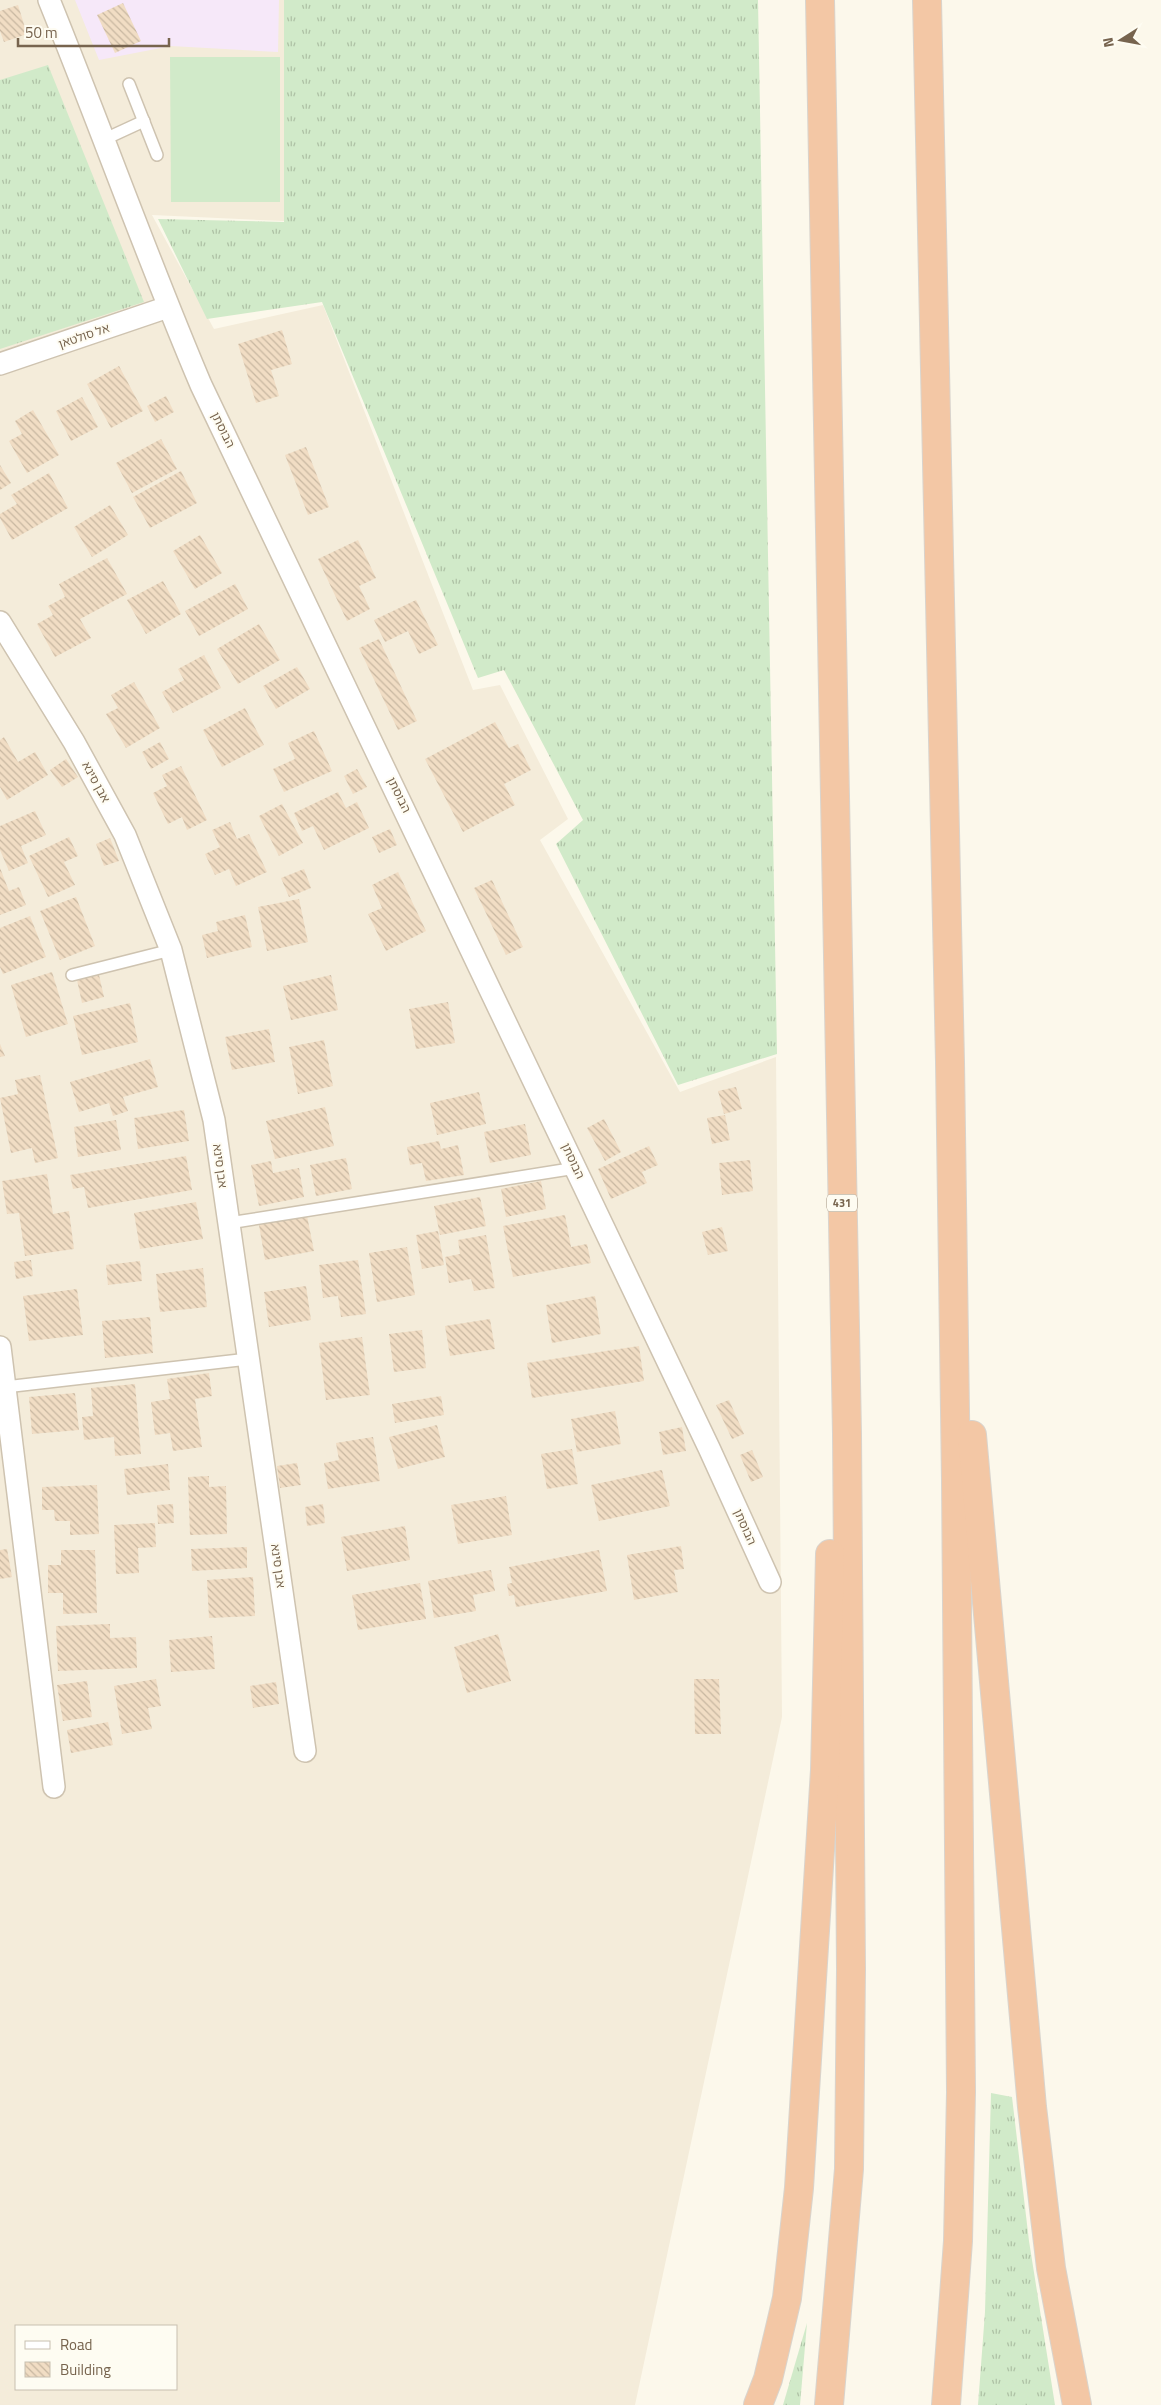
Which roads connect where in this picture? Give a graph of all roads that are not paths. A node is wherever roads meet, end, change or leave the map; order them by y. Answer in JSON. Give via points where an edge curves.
{"nodes":[{"id":1,"x":49,"y":0,"type":"edge"},
{"id":2,"x":820,"y":0,"type":"edge"},
{"id":3,"x":928,"y":0,"type":"edge"},
{"id":4,"x":129,"y":84,"type":"dead end"},
{"id":5,"x":144,"y":121,"type":"junction"},
{"id":6,"x":105,"y":139,"type":"junction"},
{"id":7,"x":157,"y":155,"type":"dead end"},
{"id":8,"x":168,"y":307,"type":"junction"},
{"id":9,"x":0,"y":364,"type":"edge"},
{"id":10,"x":0,"y":622,"type":"edge"},
{"id":11,"x":171,"y":950,"type":"junction"},
{"id":12,"x":72,"y":976,"type":"dead end"},
{"id":13,"x":840,"y":1108,"type":"junction"},
{"id":14,"x":576,"y":1168,"type":"junction"},
{"id":15,"x":953,"y":1220,"type":"junction"},
{"id":16,"x":228,"y":1223,"type":"junction"},
{"id":17,"x":0,"y":1347,"type":"edge"},
{"id":18,"x":248,"y":1359,"type":"junction"},
{"id":19,"x":5,"y":1387,"type":"junction"},
{"id":20,"x":770,"y":1582,"type":"dead end"},
{"id":21,"x":305,"y":1751,"type":"dead end"},
{"id":22,"x":54,"y":1788,"type":"dead end"},
{"id":23,"x":758,"y":2405,"type":"edge"},
{"id":24,"x":829,"y":2405,"type":"edge"},
{"id":25,"x":946,"y":2405,"type":"edge"},
{"id":26,"x":1077,"y":2405,"type":"edge"}],
"edges":[{"from":1,"to":6,"type":"street","name":"הבוסתן"},
{"from":2,"to":13,"type":"highway","number":"431"},
{"from":3,"to":15,"type":"highway"},
{"from":4,"to":5,"type":"lane"},
{"from":5,"to":6,"type":"lane"},
{"from":5,"to":7,"type":"lane"},
{"from":6,"to":8,"type":"street","name":"הבוסתן"},
{"from":8,"to":9,"type":"street","name":"אל סולטאן"},
{"from":8,"to":14,"type":"street","name":"הבוסתן","via":[[201,385]]},
{"from":10,"to":11,"type":"street","name":"אבן סינא","via":[[74,742],[125,835]]},
{"from":11,"to":12,"type":"lane"},
{"from":11,"to":16,"type":"street","name":"אבן סינא","via":[[214,1120]]},
{"from":13,"to":23,"type":"highway","via":[[825,1770],[799,2188],[787,2298],[768,2379]]},
{"from":13,"to":24,"type":"highway","number":"431","via":[[847,1424],[851,1969],[849,2169]]},
{"from":14,"to":16,"type":"lane"},
{"from":14,"to":20,"type":"street","name":"הבוסתן"},
{"from":15,"to":25,"type":"highway","via":[[961,2092],[958,2241]]},
{"from":15,"to":26,"type":"highway","via":[[1032,2106],[1051,2268]]},
{"from":16,"to":18,"type":"street","name":"אבן סינא"},
{"from":17,"to":19,"type":"street"},
{"from":18,"to":19,"type":"lane"},
{"from":18,"to":21,"type":"street","name":"אבן סינא"},
{"from":19,"to":22,"type":"street"}]}
